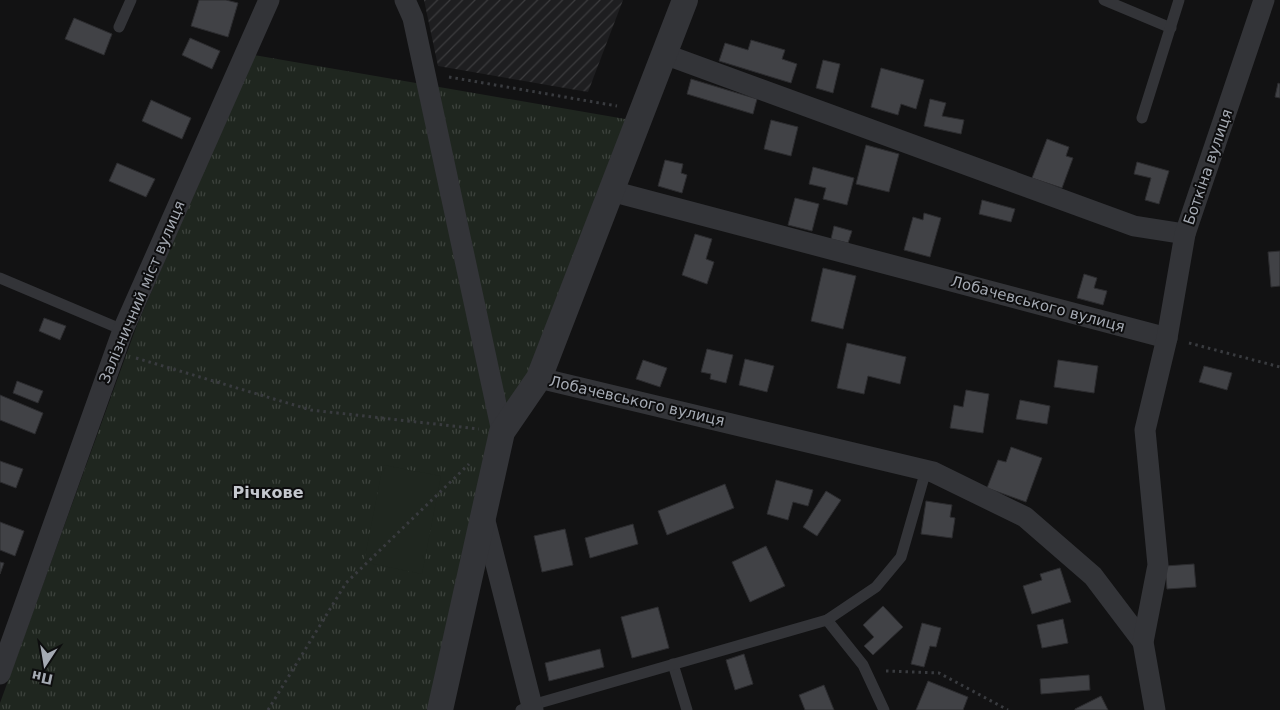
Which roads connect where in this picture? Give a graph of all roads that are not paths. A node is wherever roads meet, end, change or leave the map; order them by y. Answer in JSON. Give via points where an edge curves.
{"nodes":[{"id":1,"x":131,"y":0,"type":"edge"},
{"id":2,"x":269,"y":0,"type":"edge"},
{"id":3,"x":405,"y":0,"type":"edge"},
{"id":4,"x":685,"y":0,"type":"edge"},
{"id":5,"x":1104,"y":0,"type":"edge"},
{"id":6,"x":1179,"y":0,"type":"edge"},
{"id":7,"x":1264,"y":0,"type":"edge"},
{"id":8,"x":119,"y":27,"type":"dead end"},
{"id":9,"x":1170,"y":28,"type":"junction"},
{"id":10,"x":664,"y":54,"type":"junction"},
{"id":11,"x":1142,"y":118,"type":"dead end"},
{"id":12,"x":611,"y":191,"type":"junction"},
{"id":13,"x":1185,"y":234,"type":"junction"},
{"id":14,"x":0,"y":278,"type":"edge"},
{"id":15,"x":123,"y":330,"type":"junction"},
{"id":16,"x":1167,"y":338,"type":"junction"},
{"id":17,"x":540,"y":378,"type":"junction"},
{"id":18,"x":502,"y":432,"type":"junction"},
{"id":19,"x":926,"y":470,"type":"junction"},
{"id":20,"x":484,"y":515,"type":"junction"},
{"id":21,"x":827,"y":620,"type":"junction"},
{"id":22,"x":1143,"y":642,"type":"junction"},
{"id":23,"x":673,"y":664,"type":"junction"},
{"id":24,"x":0,"y":674,"type":"edge"},
{"id":25,"x":529,"y":708,"type":"edge"},
{"id":26,"x":440,"y":710,"type":"edge"},
{"id":27,"x":687,"y":710,"type":"edge"},
{"id":28,"x":884,"y":710,"type":"edge"},
{"id":29,"x":1155,"y":710,"type":"edge"}],
"edges":[{"from":1,"to":8,"type":"lane"},
{"from":2,"to":15,"type":"street","name":"Залізничний міст вулиця"},
{"from":3,"to":18,"type":"street","via":[[413,18]]},
{"from":4,"to":10,"type":"street","name":"Лобачевського вулиця"},
{"from":5,"to":9,"type":"lane"},
{"from":6,"to":9,"type":"lane"},
{"from":7,"to":13,"type":"street","name":"Боткіна вулиця"},
{"from":9,"to":11,"type":"lane"},
{"from":10,"to":12,"type":"street","name":"Лобачевського вулиця"},
{"from":10,"to":13,"type":"street","via":[[1134,226]]},
{"from":12,"to":16,"type":"street","name":"Лобачевського вулиця"},
{"from":12,"to":17,"type":"street","name":"Лобачевського вулиця"},
{"from":13,"to":16,"type":"street","name":"Боткіна вулиця"},
{"from":14,"to":15,"type":"lane"},
{"from":15,"to":24,"type":"street","name":"Залізничний міст вулиця"},
{"from":16,"to":22,"type":"street","name":"Лобачевського вулиця","via":[[1145,430],[1158,564]]},
{"from":17,"to":18,"type":"street","name":"Лобачевського вулиця"},
{"from":17,"to":19,"type":"street","name":"Лобачевського вулиця"},
{"from":18,"to":20,"type":"street","name":"Лобачевського вулиця"},
{"from":19,"to":21,"type":"lane","via":[[901,557],[876,587]]},
{"from":19,"to":22,"type":"street","name":"Лобачевського вулиця","via":[[1025,517],[1093,576]]},
{"from":20,"to":25,"type":"street","name":"Лобачевського вулиця"},
{"from":20,"to":26,"type":"street","name":"Лобачевського вулиця"},
{"from":21,"to":23,"type":"lane"},
{"from":21,"to":28,"type":"lane","via":[[863,665]]},
{"from":22,"to":29,"type":"street","name":"Лобачевського вулиця"},
{"from":23,"to":25,"type":"lane"},
{"from":23,"to":27,"type":"lane"}]}
